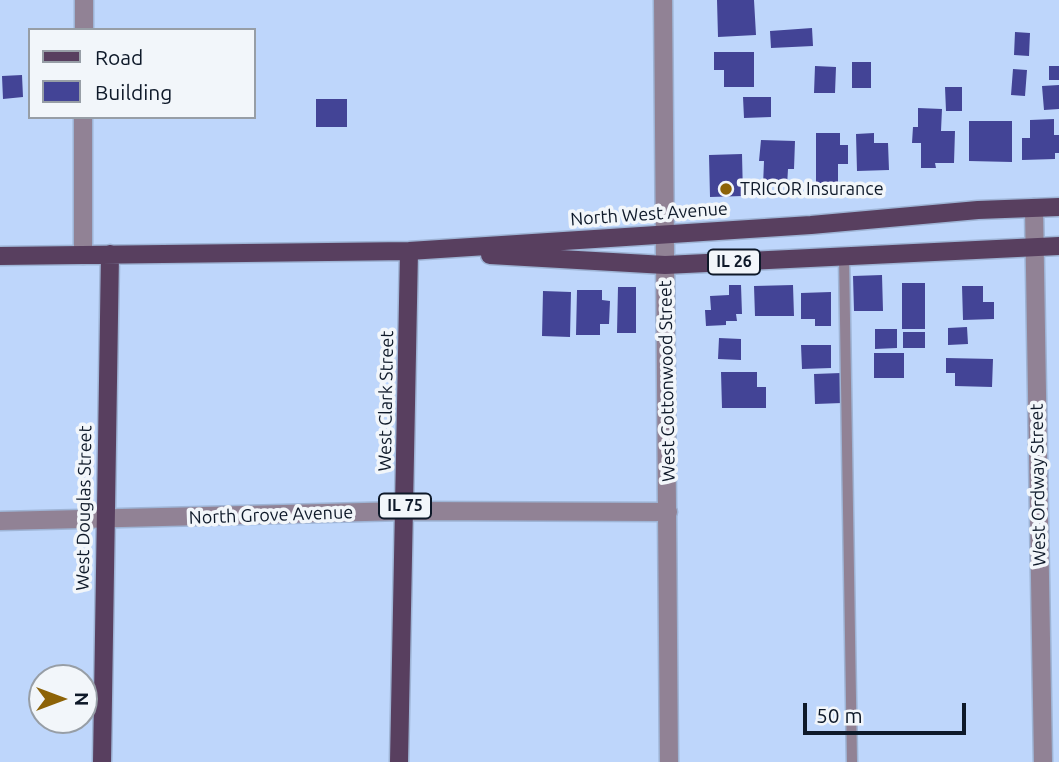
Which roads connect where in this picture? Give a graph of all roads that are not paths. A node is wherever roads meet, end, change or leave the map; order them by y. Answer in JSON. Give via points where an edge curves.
{"nodes":[{"id":1,"x":84,"y":0,"type":"edge"},
{"id":2,"x":663,"y":0,"type":"edge"},
{"id":3,"x":84,"y":28,"type":"edge"},
{"id":4,"x":83,"y":119,"type":"edge"},
{"id":5,"x":1059,"y":207,"type":"edge"},
{"id":6,"x":1034,"y":208,"type":"junction"},
{"id":7,"x":665,"y":234,"type":"junction"},
{"id":8,"x":1034,"y":247,"type":"junction"},
{"id":9,"x":1059,"y":247,"type":"edge"},
{"id":10,"x":410,"y":251,"type":"junction"},
{"id":11,"x":110,"y":254,"type":"junction"},
{"id":12,"x":83,"y":255,"type":"junction"},
{"id":13,"x":0,"y":256,"type":"edge"},
{"id":14,"x":844,"y":256,"type":"junction"},
{"id":15,"x":665,"y":265,"type":"junction"},
{"id":16,"x":405,"y":511,"type":"junction"},
{"id":17,"x":668,"y":512,"type":"junction"},
{"id":18,"x":104,"y":520,"type":"junction"},
{"id":19,"x":0,"y":521,"type":"edge"},
{"id":20,"x":102,"y":762,"type":"edge"},
{"id":21,"x":399,"y":762,"type":"edge"},
{"id":22,"x":669,"y":762,"type":"edge"},
{"id":23,"x":852,"y":762,"type":"edge"},
{"id":24,"x":1043,"y":762,"type":"edge"}],
"edges":[{"from":1,"to":3,"type":"street"},
{"from":2,"to":7,"type":"street","name":"West Cottonwood Street"},
{"from":4,"to":12,"type":"street"},
{"from":5,"to":6,"type":"main road","name":"North West Avenue","number":"IL 26"},
{"from":6,"to":7,"type":"main road","name":"North West Avenue","number":"IL 26"},
{"from":6,"to":8,"type":"street","name":"West Ordway Street"},
{"from":7,"to":10,"type":"main road","name":"North West Avenue","number":"IL 26"},
{"from":7,"to":15,"type":"street","name":"West Cottonwood Street"},
{"from":8,"to":9,"type":"main road","name":"North West Avenue","number":"IL 26"},
{"from":8,"to":14,"type":"main road","name":"North West Avenue","number":"IL 26"},
{"from":8,"to":24,"type":"street","name":"West Ordway Street"},
{"from":10,"to":11,"type":"main road","name":"North West Avenue","number":"IL 26"},
{"from":10,"to":15,"type":"main road","name":"North West Avenue","number":"IL 26"},
{"from":10,"to":16,"type":"main road","name":"West Clark Street","number":"IL 75"},
{"from":11,"to":12,"type":"main road","name":"North West Avenue","number":"IL 26"},
{"from":11,"to":18,"type":"main road","name":"West Douglas Street"},
{"from":12,"to":13,"type":"main road","name":"North West Avenue","number":"IL 26"},
{"from":14,"to":15,"type":"main road","name":"North West Avenue","number":"IL 26"},
{"from":14,"to":23,"type":"lane"},
{"from":15,"to":17,"type":"street","name":"West Cottonwood Street"},
{"from":16,"to":17,"type":"street","name":"North Grove Avenue"},
{"from":16,"to":18,"type":"street","name":"North Grove Avenue"},
{"from":16,"to":21,"type":"main road","name":"West Clark Street","number":"IL 75"},
{"from":17,"to":22,"type":"street","name":"West Cottonwood Street"},
{"from":18,"to":19,"type":"street","name":"North Grove Avenue"},
{"from":18,"to":20,"type":"main road","name":"West Douglas Street"}]}
